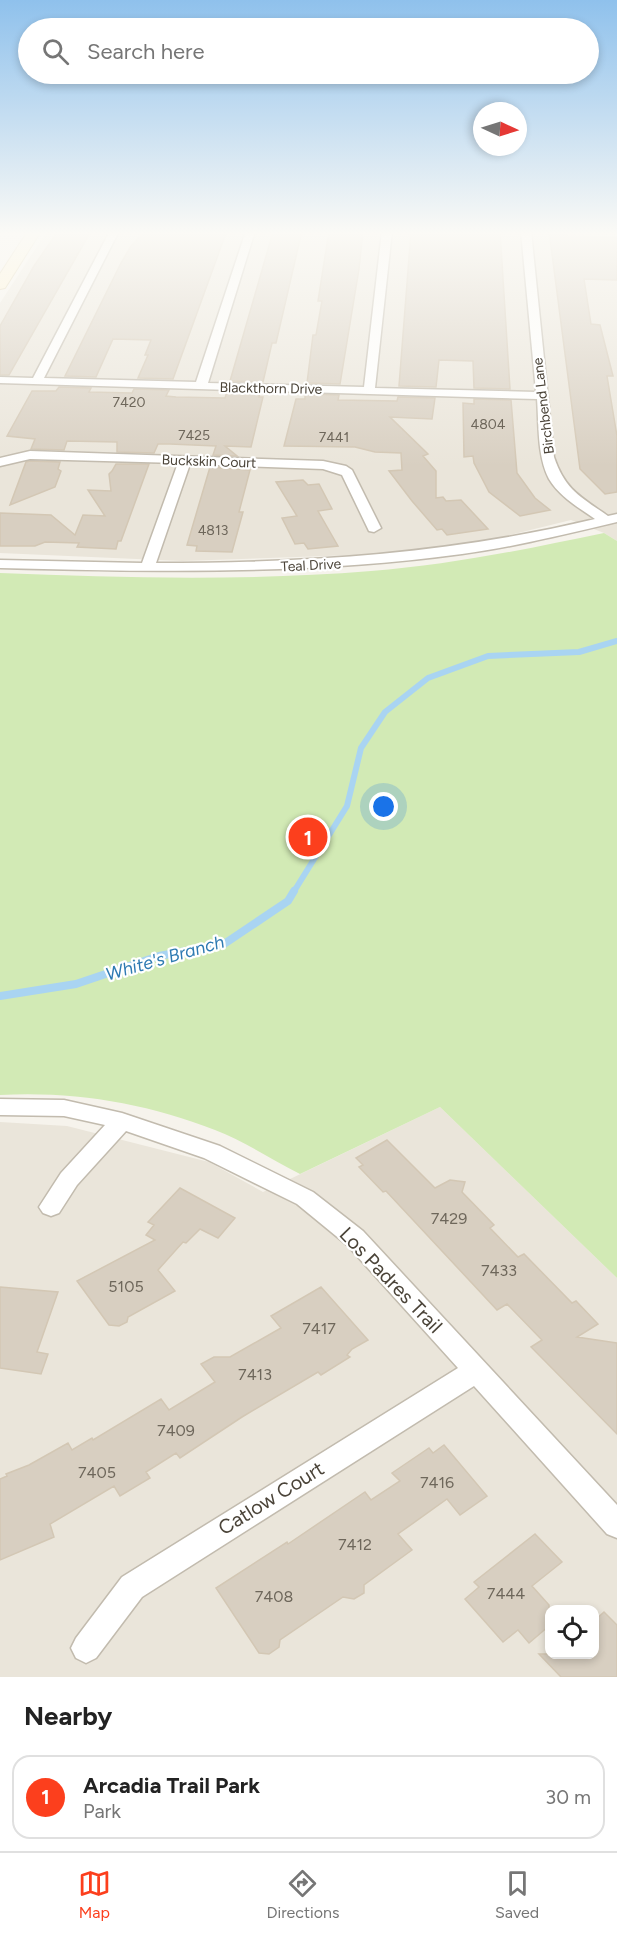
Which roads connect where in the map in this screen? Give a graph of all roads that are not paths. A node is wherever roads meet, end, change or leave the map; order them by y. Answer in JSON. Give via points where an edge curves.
{"nodes":[{"id":1,"x":75,"y":309,"type":"edge"},
{"id":2,"x":226,"y":309,"type":"edge"},
{"id":3,"x":378,"y":309,"type":"edge"},
{"id":4,"x":532,"y":309,"type":"edge"},
{"id":5,"x":0,"y":380,"type":"edge"},
{"id":6,"x":37,"y":381,"type":"junction"},
{"id":7,"x":201,"y":386,"type":"junction"},
{"id":8,"x":369,"y":390,"type":"junction"},
{"id":9,"x":543,"y":396,"type":"junction"},
{"id":10,"x":4,"y":460,"type":"edge"},
{"id":11,"x":185,"y":460,"type":"junction"},
{"id":12,"x":611,"y":519,"type":"edge"},
{"id":13,"x":374,"y":528,"type":"dead end"},
{"id":14,"x":0,"y":564,"type":"edge"},
{"id":15,"x":147,"y":568,"type":"junction"},
{"id":16,"x":0,"y":1107,"type":"edge"},
{"id":17,"x":122,"y":1121,"type":"junction"},
{"id":18,"x":51,"y":1208,"type":"dead end"},
{"id":19,"x":477,"y":1370,"type":"junction"},
{"id":20,"x":617,"y":1524,"type":"edge"},
{"id":21,"x":86,"y":1648,"type":"dead end"}],
"edges":[{"from":1,"to":6,"type":"street"},
{"from":2,"to":7,"type":"street"},
{"from":3,"to":8,"type":"street"},
{"from":4,"to":9,"type":"street","name":"Birchbend Lane"},
{"from":5,"to":6,"type":"street","name":"Blackthorn Drive"},
{"from":6,"to":7,"type":"street","name":"Blackthorn Drive"},
{"from":7,"to":8,"type":"street","name":"Blackthorn Drive"},
{"from":8,"to":9,"type":"street","name":"Blackthorn Drive"},
{"from":9,"to":12,"type":"street","name":"Birchbend Lane","via":[[548,457],[555,478],[569,494]]},
{"from":10,"to":11,"type":"street","name":"Buckskin Court","via":[[30,455]]},
{"from":11,"to":13,"type":"street","name":"Buckskin Court","via":[[342,469],[348,473]]},
{"from":11,"to":15,"type":"street"},
{"from":12,"to":15,"type":"street","name":"Teal Drive","via":[[522,540],[364,563]]},
{"from":14,"to":15,"type":"street","name":"Teal Drive"},
{"from":16,"to":17,"type":"street","name":"Los Padres Trail","via":[[64,1108]]},
{"from":17,"to":18,"type":"street","via":[[69,1179]]},
{"from":17,"to":19,"type":"street","name":"Los Padres Trail","via":[[212,1152],[305,1198],[355,1238]]},
{"from":19,"to":20,"type":"street","name":"Los Padres Trail"},
{"from":19,"to":21,"type":"street","name":"Catlow Court","via":[[132,1587]]}]}
